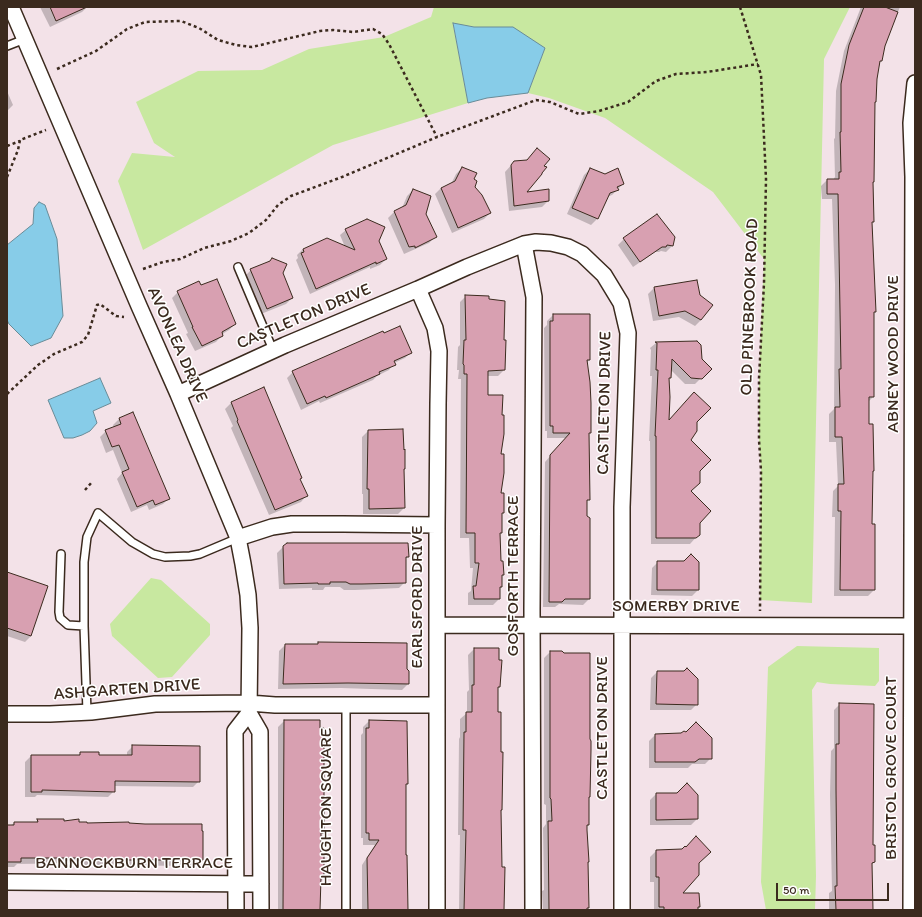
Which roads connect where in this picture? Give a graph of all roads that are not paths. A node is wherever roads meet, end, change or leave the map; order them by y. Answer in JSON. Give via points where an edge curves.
{"nodes":[{"id":1,"x":11,"y":7,"type":"edge"},
{"id":2,"x":25,"y":38,"type":"junction"},
{"id":3,"x":7,"y":46,"type":"edge"},
{"id":4,"x":915,"y":83,"type":"edge"},
{"id":5,"x":914,"y":230,"type":"edge"},
{"id":6,"x":524,"y":244,"type":"junction"},
{"id":7,"x":238,"y":267,"type":"dead end"},
{"id":8,"x":418,"y":289,"type":"junction"},
{"id":9,"x":273,"y":350,"type":"junction"},
{"id":10,"x":178,"y":394,"type":"junction"},
{"id":11,"x":914,"y":426,"type":"edge"},
{"id":12,"x":437,"y":525,"type":"junction"},
{"id":13,"x":238,"y":538,"type":"junction"},
{"id":14,"x":61,"y":554,"type":"dead end"},
{"id":15,"x":532,"y":625,"type":"junction"},
{"id":16,"x":84,"y":626,"type":"junction"},
{"id":17,"x":437,"y":626,"type":"junction"},
{"id":18,"x":622,"y":626,"type":"junction"},
{"id":19,"x":913,"y":626,"type":"edge"},
{"id":20,"x":346,"y":705,"type":"junction"},
{"id":21,"x":437,"y":705,"type":"junction"},
{"id":22,"x":249,"y":708,"type":"junction"},
{"id":23,"x":87,"y":712,"type":"junction"},
{"id":24,"x":7,"y":714,"type":"edge"},
{"id":25,"x":7,"y":882,"type":"edge"},
{"id":26,"x":236,"y":884,"type":"junction"},
{"id":27,"x":261,"y":884,"type":"junction"},
{"id":28,"x":236,"y":910,"type":"edge"},
{"id":29,"x":261,"y":910,"type":"edge"},
{"id":30,"x":346,"y":910,"type":"edge"},
{"id":31,"x":437,"y":910,"type":"edge"},
{"id":32,"x":532,"y":910,"type":"edge"},
{"id":33,"x":622,"y":910,"type":"edge"},
{"id":34,"x":911,"y":910,"type":"edge"}],
"edges":[{"from":1,"to":2,"type":"street","name":"AVONLEA DRIVE"},
{"from":2,"to":3,"type":"lane"},
{"from":2,"to":10,"type":"street","name":"AVONLEA DRIVE"},
{"from":4,"to":5,"type":"street","name":"ABNEY WOOD DRIVE","via":[[911,123]]},
{"from":5,"to":11,"type":"street","name":"ABNEY WOOD DRIVE"},
{"from":6,"to":8,"type":"street","name":"CASTLETON DRIVE","via":[[467,266]]},
{"from":6,"to":15,"type":"street","name":"GOSFORTH TERRACE","via":[[534,298]]},
{"from":6,"to":18,"type":"street","name":"CASTLETON DRIVE","via":[[551,243],[582,254],[604,275],[621,303],[628,333],[622,507]]},
{"from":7,"to":9,"type":"lane"},
{"from":8,"to":9,"type":"street","name":"CASTLETON DRIVE"},
{"from":8,"to":12,"type":"street","name":"EARLSFORD DRIVE","via":[[435,328],[439,352]]},
{"from":9,"to":10,"type":"street","name":"CASTLETON DRIVE"},
{"from":10,"to":13,"type":"street","name":"AVONLEA DRIVE"},
{"from":11,"to":19,"type":"street","name":"ABNEY WOOD DRIVE"},
{"from":12,"to":13,"type":"street","via":[[292,524],[272,527]]},
{"from":12,"to":17,"type":"street","name":"EARLSFORD DRIVE"},
{"from":13,"to":16,"type":"lane","via":[[200,554],[165,557],[153,554],[132,542],[98,513],[85,547]]},
{"from":13,"to":22,"type":"street","name":"AVONLEA DRIVE","via":[[248,596]]},
{"from":14,"to":16,"type":"lane","via":[[60,618],[68,625]]},
{"from":15,"to":17,"type":"street","name":"SOMERBY DRIVE"},
{"from":15,"to":18,"type":"street","name":"SOMERBY DRIVE"},
{"from":15,"to":32,"type":"street","name":"GOSFORTH TERRACE"},
{"from":16,"to":23,"type":"lane"},
{"from":17,"to":21,"type":"street","name":"EARLSFORD DRIVE"},
{"from":18,"to":19,"type":"street","name":"SOMERBY DRIVE"},
{"from":18,"to":33,"type":"street","name":"CASTLETON DRIVE"},
{"from":19,"to":34,"type":"street","name":"BRISTOL GROVE COURT"},
{"from":20,"to":21,"type":"street","name":"HAUGHTON SQUARE"},
{"from":20,"to":22,"type":"street","name":"HAUGHTON SQUARE"},
{"from":20,"to":30,"type":"lane","name":"HAUGHTON SQUARE"},
{"from":21,"to":31,"type":"street","name":"EARLSFORD DRIVE"},
{"from":22,"to":23,"type":"street","name":"ASHGARTEN DRIVE","via":[[155,704]]},
{"from":22,"to":26,"type":"street","via":[[235,731]]},
{"from":22,"to":27,"type":"street","name":"AVONLEA DRIVE","via":[[260,732]]},
{"from":23,"to":24,"type":"street","name":"ASHGARTEN DRIVE"},
{"from":25,"to":26,"type":"street","name":"BANNOCKBURN TERRACE"},
{"from":26,"to":27,"type":"street","name":"BANNOCKBURN TERRACE"},
{"from":26,"to":28,"type":"street"},
{"from":27,"to":29,"type":"street","name":"AVONLEA DRIVE"}]}
